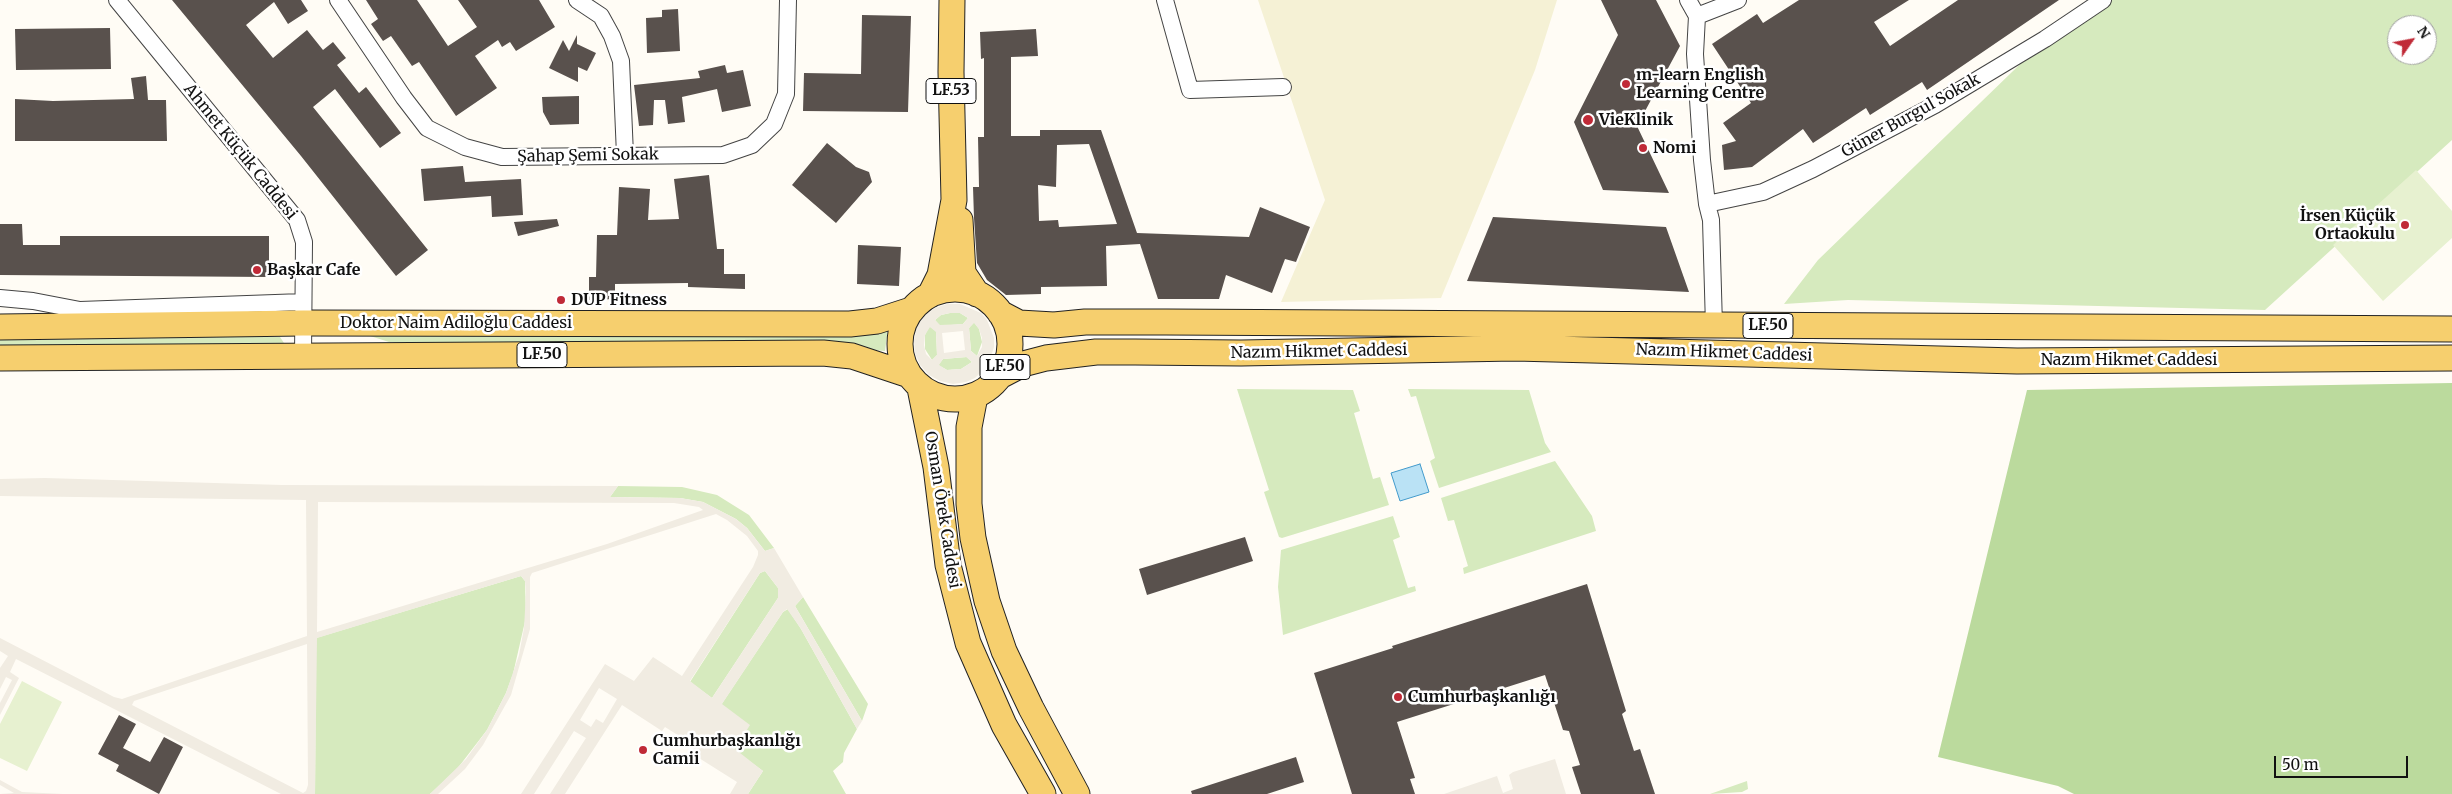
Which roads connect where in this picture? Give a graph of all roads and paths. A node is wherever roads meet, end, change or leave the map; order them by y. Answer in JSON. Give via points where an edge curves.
{"nodes":[{"id":1,"x":117,"y":0,"type":"edge"},
{"id":2,"x":338,"y":0,"type":"edge"},
{"id":3,"x":577,"y":0,"type":"edge"},
{"id":4,"x":788,"y":0,"type":"edge"},
{"id":5,"x":952,"y":0,"type":"edge"},
{"id":6,"x":1165,"y":0,"type":"edge"},
{"id":7,"x":1688,"y":0,"type":"edge"},
{"id":8,"x":1738,"y":0,"type":"edge"},
{"id":9,"x":2103,"y":0,"type":"edge"},
{"id":10,"x":1697,"y":16,"type":"junction"},
{"id":11,"x":1283,"y":87,"type":"dead end"},
{"id":12,"x":625,"y":156,"type":"junction"},
{"id":13,"x":954,"y":183,"type":"junction"},
{"id":14,"x":1707,"y":204,"type":"junction"},
{"id":15,"x":977,"y":294,"type":"junction"},
{"id":16,"x":930,"y":295,"type":"junction"},
{"id":17,"x":0,"y":298,"type":"edge"},
{"id":18,"x":911,"y":310,"type":"junction"},
{"id":19,"x":303,"y":312,"type":"junction"},
{"id":20,"x":1000,"y":313,"type":"junction"},
{"id":21,"x":1714,"y":326,"type":"junction"},
{"id":22,"x":0,"y":327,"type":"edge"},
{"id":23,"x":2452,"y":328,"type":"edge"},
{"id":24,"x":303,"y":356,"type":"junction"},
{"id":25,"x":0,"y":358,"type":"edge"},
{"id":26,"x":2452,"y":358,"type":"edge"},
{"id":27,"x":1000,"y":376,"type":"junction"},
{"id":28,"x":914,"y":382,"type":"junction"},
{"id":29,"x":975,"y":396,"type":"junction"},
{"id":30,"x":1042,"y":794,"type":"edge"},
{"id":31,"x":1078,"y":794,"type":"edge"}],
"edges":[{"from":1,"to":19,"type":"street","name":"Ahmet Küçük Caddesi","via":[[297,220],[304,242]]},
{"from":2,"to":12,"type":"street","name":"Şahap Şemi Sokak","via":[[428,128],[465,147],[502,157]]},
{"from":3,"to":12,"type":"street","via":[[601,16],[621,60]]},
{"from":4,"to":12,"type":"street","name":"Şahap Şemi Sokak","via":[[786,94],[774,124],[752,145],[723,154]]},
{"from":5,"to":13,"type":"main road","number":"LF.53"},
{"from":6,"to":11,"type":"street","via":[[1190,90]]},
{"from":7,"to":10,"type":"street"},
{"from":8,"to":10,"type":"street"},
{"from":9,"to":14,"type":"street","name":"Güner Burgul Sokak","via":[[2045,40],[1935,105],[1813,169],[1763,192]]},
{"from":10,"to":14,"type":"street","via":[[1695,54]]},
{"from":13,"to":15,"type":"main road","number":"LF.53","via":[[960,217],[963,272]]},
{"from":13,"to":16,"type":"main road","number":"LF.53","via":[[940,275]]},
{"from":14,"to":21,"type":"street","via":[[1711,220]]},
{"from":15,"to":16,"type":"main road","number":"LF.50","via":[[954,289]]},
{"from":15,"to":20,"type":"main road","number":"LF.50"},
{"from":16,"to":18,"type":"main road","number":"LF.50"},
{"from":17,"to":19,"type":"street","via":[[80,310]]},
{"from":18,"to":19,"type":"main road","name":"Doktor Naim Adiloğlu Caddesi","number":"LF.50","via":[[877,321],[850,324]]},
{"from":18,"to":28,"type":"main road","number":"LF.50","via":[[900,335],[902,363]]},
{"from":19,"to":22,"type":"main road","name":"Doktor Naim Adiloğlu Caddesi","number":"LF.50"},
{"from":19,"to":24,"type":"street","name":"Ahmet Küçük Caddesi"},
{"from":20,"to":21,"type":"main road","name":"Nazım Hikmet Caddesi","number":"LF.50","via":[[1019,323],[1054,325],[1085,322]]},
{"from":20,"to":27,"type":"main road","number":"LF.50","via":[[1006,324],[1009,344],[1006,364]]},
{"from":21,"to":23,"type":"main road","name":"Nazım Hikmet Caddesi","number":"LF.50"},
{"from":24,"to":25,"type":"main road","name":"Doktor Naim Adiloğlu Caddesi","number":"LF.50"},
{"from":24,"to":28,"type":"main road","name":"Doktor Naim Adiloğlu Caddesi","number":"LF.50","via":[[823,353],[852,356]]},
{"from":26,"to":27,"type":"main road","name":"Nazım Hikmet Caddesi","number":"LF.50","via":[[1942,360],[1525,348],[1241,354],[1096,352],[1046,358],[1023,364]]},
{"from":27,"to":29,"type":"main road","number":"LF.50"},
{"from":28,"to":29,"type":"main road","number":"LF.50","via":[[933,395],[946,399],[961,400]]},
{"from":28,"to":30,"type":"main road","name":"Osman Örek Caddesi","via":[[936,467],[948,564],[968,643],[1004,725]]},
{"from":29,"to":31,"type":"main road","name":"Osman Örek Caddesi","via":[[969,427],[969,504],[987,601],[1004,651],[1023,692]]}]}
